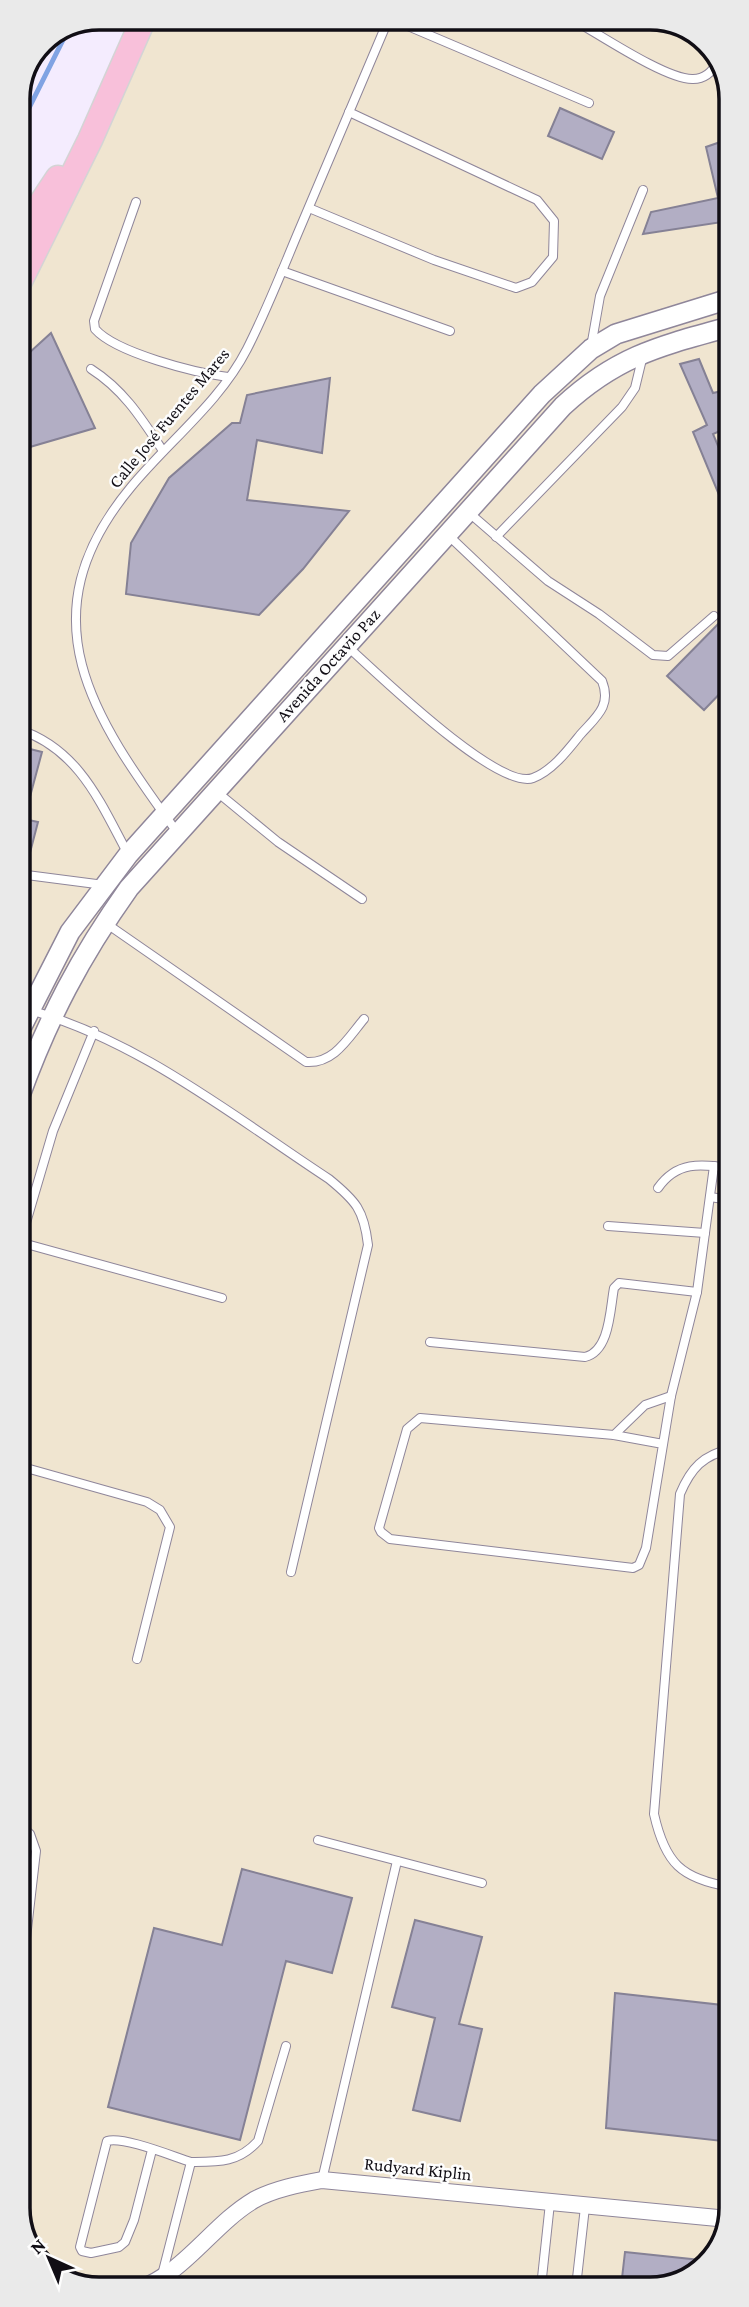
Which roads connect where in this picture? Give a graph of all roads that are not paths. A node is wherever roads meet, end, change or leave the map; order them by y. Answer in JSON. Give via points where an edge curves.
{"nodes":[{"id":1,"x":139,"y":30,"type":"edge"},
{"id":2,"x":384,"y":30,"type":"edge"},
{"id":3,"x":417,"y":30,"type":"edge"},
{"id":4,"x":591,"y":30,"type":"edge"},
{"id":5,"x":713,"y":70,"type":"edge"},
{"id":6,"x":589,"y":103,"type":"dead end"},
{"id":7,"x":349,"y":112,"type":"junction"},
{"id":8,"x":90,"y":139,"type":"junction"},
{"id":9,"x":643,"y":190,"type":"dead end"},
{"id":10,"x":136,"y":202,"type":"dead end"},
{"id":11,"x":309,"y":208,"type":"junction"},
{"id":12,"x":30,"y":219,"type":"edge"},
{"id":13,"x":30,"y":261,"type":"edge"},
{"id":14,"x":282,"y":271,"type":"junction"},
{"id":15,"x":719,"y":302,"type":"edge"},
{"id":16,"x":719,"y":330,"type":"edge"},
{"id":17,"x":450,"y":331,"type":"dead end"},
{"id":18,"x":591,"y":349,"type":"junction"},
{"id":19,"x":643,"y":352,"type":"junction"},
{"id":20,"x":91,"y":369,"type":"dead end"},
{"id":21,"x":228,"y":377,"type":"junction"},
{"id":22,"x":163,"y":452,"type":"junction"},
{"id":23,"x":467,"y":511,"type":"junction"},
{"id":24,"x":447,"y":534,"type":"junction"},
{"id":25,"x":496,"y":537,"type":"junction"},
{"id":26,"x":714,"y":616,"type":"dead end"},
{"id":27,"x":346,"y":645,"type":"junction"},
{"id":28,"x":30,"y":735,"type":"edge"},
{"id":29,"x":215,"y":790,"type":"junction"},
{"id":30,"x":164,"y":816,"type":"junction"},
{"id":31,"x":177,"y":832,"type":"junction"},
{"id":32,"x":128,"y":855,"type":"junction"},
{"id":33,"x":30,"y":875,"type":"edge"},
{"id":34,"x":104,"y":885,"type":"junction"},
{"id":35,"x":362,"y":899,"type":"dead end"},
{"id":36,"x":105,"y":922,"type":"junction"},
{"id":37,"x":30,"y":997,"type":"edge"},
{"id":38,"x":30,"y":1010,"type":"edge"},
{"id":39,"x":50,"y":1016,"type":"junction"},
{"id":40,"x":364,"y":1019,"type":"dead end"},
{"id":41,"x":94,"y":1031,"type":"junction"},
{"id":42,"x":30,"y":1069,"type":"edge"},
{"id":43,"x":714,"y":1166,"type":"junction"},
{"id":44,"x":719,"y":1167,"type":"edge"},
{"id":45,"x":658,"y":1188,"type":"dead end"},
{"id":46,"x":710,"y":1197,"type":"junction"},
{"id":47,"x":719,"y":1198,"type":"edge"},
{"id":48,"x":30,"y":1209,"type":"edge"},
{"id":49,"x":608,"y":1226,"type":"dead end"},
{"id":50,"x":705,"y":1233,"type":"junction"},
{"id":51,"x":30,"y":1245,"type":"edge"},
{"id":52,"x":697,"y":1292,"type":"junction"},
{"id":53,"x":222,"y":1298,"type":"dead end"},
{"id":54,"x":429,"y":1342,"type":"dead end"},
{"id":55,"x":671,"y":1396,"type":"junction"},
{"id":56,"x":614,"y":1435,"type":"junction"},
{"id":57,"x":663,"y":1444,"type":"junction"},
{"id":58,"x":719,"y":1452,"type":"edge"},
{"id":59,"x":30,"y":1469,"type":"edge"},
{"id":60,"x":291,"y":1572,"type":"dead end"},
{"id":61,"x":137,"y":1659,"type":"dead end"},
{"id":62,"x":30,"y":1834,"type":"edge"},
{"id":63,"x":318,"y":1840,"type":"dead end"},
{"id":64,"x":397,"y":1861,"type":"junction"},
{"id":65,"x":482,"y":1883,"type":"dead end"},
{"id":66,"x":719,"y":1884,"type":"edge"},
{"id":67,"x":30,"y":1903,"type":"edge"},
{"id":68,"x":286,"y":2046,"type":"dead end"},
{"id":69,"x":152,"y":2150,"type":"junction"},
{"id":70,"x":191,"y":2162,"type":"junction"},
{"id":71,"x":322,"y":2180,"type":"junction"},
{"id":72,"x":550,"y":2203,"type":"junction"},
{"id":73,"x":585,"y":2207,"type":"junction"},
{"id":74,"x":718,"y":2218,"type":"edge"},
{"id":75,"x":162,"y":2275,"type":"junction"},
{"id":76,"x":159,"y":2277,"type":"edge"},
{"id":77,"x":542,"y":2277,"type":"edge"},
{"id":78,"x":577,"y":2277,"type":"edge"}],
"edges":[{"from":1,"to":8,"type":"highway"},
{"from":2,"to":7,"type":"lane","name":"Calle José Fuentes Mares"},
{"from":3,"to":6,"type":"lane"},
{"from":4,"to":5,"type":"lane","via":[[685,78],[703,77]]},
{"from":7,"to":11,"type":"lane","name":"Calle José Fuentes Mares"},
{"from":7,"to":11,"type":"lane","via":[[537,200],[554,221],[553,257],[532,282],[516,288]]},
{"from":8,"to":12,"type":"highway"},
{"from":8,"to":13,"type":"highway"},
{"from":9,"to":18,"type":"lane","via":[[600,296]]},
{"from":10,"to":21,"type":"lane","via":[[95,329],[109,341],[160,360]]},
{"from":11,"to":14,"type":"lane","name":"Calle José Fuentes Mares"},
{"from":14,"to":17,"type":"lane"},
{"from":14,"to":21,"type":"lane","name":"Calle José Fuentes Mares","via":[[246,351]]},
{"from":15,"to":18,"type":"street","name":"Avenida Octavio Paz","via":[[616,334]]},
{"from":16,"to":19,"type":"street","name":"Avenida Octavio Paz"},
{"from":18,"to":30,"type":"street","name":"Avenida Octavio Paz","via":[[542,394]]},
{"from":19,"to":23,"type":"street","name":"Avenida Octavio Paz","via":[[612,366],[579,391]]},
{"from":19,"to":25,"type":"lane","via":[[635,388],[622,407]]},
{"from":20,"to":22,"type":"lane","via":[[118,389]]},
{"from":21,"to":22,"type":"lane","name":"Calle José Fuentes Mares"},
{"from":22,"to":30,"type":"lane","name":"Calle José Fuentes Mares","via":[[103,524],[85,566],[76,612],[87,690],[103,723]]},
{"from":23,"to":24,"type":"street","name":"Avenida Octavio Paz"},
{"from":23,"to":25,"type":"lane"},
{"from":24,"to":27,"type":"street","name":"Avenida Octavio Paz"},
{"from":24,"to":27,"type":"lane","via":[[602,681],[606,705],[569,750],[531,779],[497,770],[423,714]]},
{"from":25,"to":26,"type":"lane","via":[[548,581],[658,657],[678,649]]},
{"from":27,"to":29,"type":"street","name":"Avenida Octavio Paz"},
{"from":28,"to":32,"type":"lane","via":[[55,746],[82,772]]},
{"from":29,"to":31,"type":"street","name":"Avenida Octavio Paz"},
{"from":29,"to":35,"type":"lane","via":[[278,842]]},
{"from":30,"to":31,"type":"lane","name":"Calle José Fuentes Mares"},
{"from":30,"to":32,"type":"street","name":"Avenida Octavio Paz"},
{"from":31,"to":36,"type":"street","name":"Avenida Octavio Paz"},
{"from":32,"to":34,"type":"street","name":"Avenida Octavio Paz"},
{"from":33,"to":34,"type":"lane"},
{"from":34,"to":37,"type":"street","name":"Avenida Octavio Paz"},
{"from":36,"to":39,"type":"street","name":"Avenida Octavio Paz"},
{"from":36,"to":40,"type":"lane","via":[[306,1062],[327,1059]]},
{"from":38,"to":39,"type":"lane"},
{"from":39,"to":41,"type":"lane"},
{"from":39,"to":42,"type":"street","name":"Avenida Octavio Paz"},
{"from":41,"to":48,"type":"lane","via":[[53,1131]]},
{"from":41,"to":60,"type":"lane","via":[[145,1058],[329,1179],[356,1201],[366,1222],[368,1245],[362,1277]]},
{"from":43,"to":44,"type":"lane"},
{"from":43,"to":45,"type":"lane","via":[[677,1169]]},
{"from":43,"to":46,"type":"lane"},
{"from":46,"to":47,"type":"lane"},
{"from":46,"to":50,"type":"lane"},
{"from":49,"to":50,"type":"lane"},
{"from":50,"to":52,"type":"lane"},
{"from":51,"to":53,"type":"lane"},
{"from":52,"to":54,"type":"lane","via":[[619,1283],[602,1343],[585,1357]]},
{"from":52,"to":55,"type":"lane"},
{"from":55,"to":56,"type":"lane","via":[[645,1405]]},
{"from":55,"to":57,"type":"lane"},
{"from":56,"to":57,"type":"lane"},
{"from":56,"to":57,"type":"lane","via":[[420,1418],[407,1429],[381,1532],[390,1539],[633,1568],[646,1548]]},
{"from":58,"to":66,"type":"lane","via":[[696,1465],[680,1494],[654,1814],[672,1864],[695,1878]]},
{"from":59,"to":61,"type":"lane","via":[[147,1502],[166,1518],[170,1528]]},
{"from":62,"to":67,"type":"lane","via":[[36,1851]]},
{"from":63,"to":64,"type":"lane"},
{"from":64,"to":65,"type":"lane"},
{"from":64,"to":71,"type":"lane"},
{"from":68,"to":70,"type":"lane","via":[[258,2141],[226,2163]]},
{"from":69,"to":69,"type":"lane","via":[[125,2242],[86,2253],[80,2247],[104,2145],[111,2139]]},
{"from":69,"to":70,"type":"lane"},
{"from":70,"to":75,"type":"lane"},
{"from":71,"to":72,"type":"street","name":"Rudyard Kiplin"},
{"from":71,"to":75,"type":"street","name":"Rudyard Kiplin","via":[[254,2200]]},
{"from":72,"to":73,"type":"street","name":"Rudyard Kiplin"},
{"from":72,"to":77,"type":"lane"},
{"from":73,"to":74,"type":"street","name":"Rudyard Kiplin"},
{"from":73,"to":78,"type":"lane"},
{"from":75,"to":76,"type":"street","name":"Rudyard Kiplin"}]}
